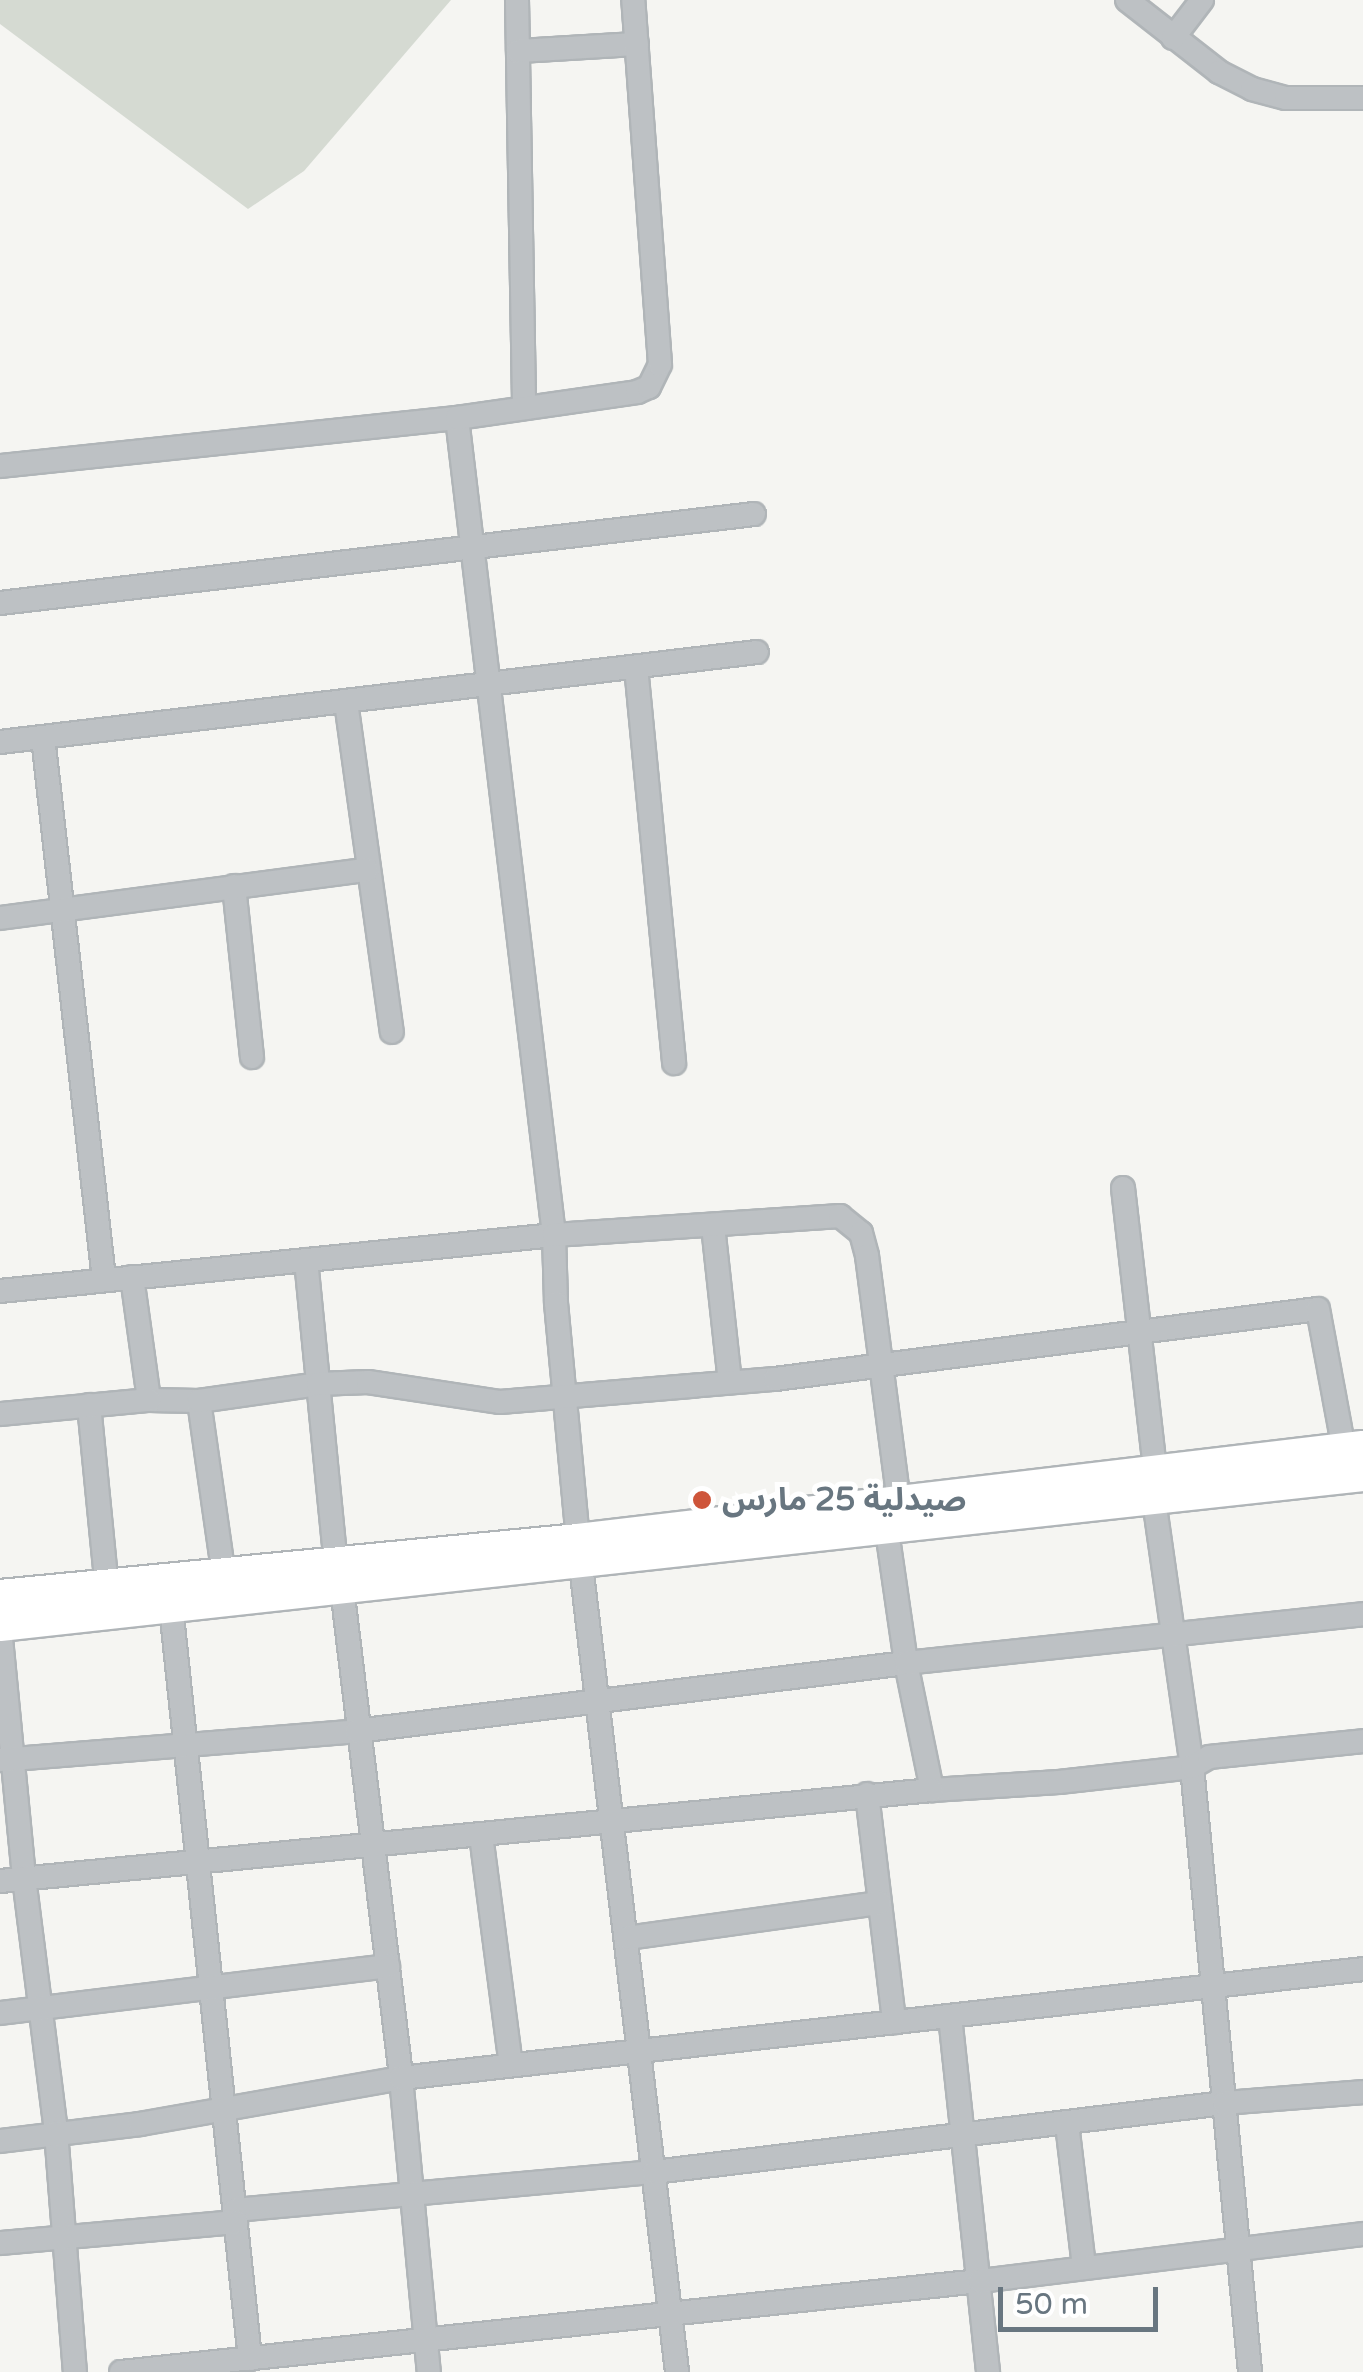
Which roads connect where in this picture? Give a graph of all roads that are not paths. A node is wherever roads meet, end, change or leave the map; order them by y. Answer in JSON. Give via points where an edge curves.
{"nodes":[{"id":1,"x":517,"y":0,"type":"edge"},
{"id":2,"x":633,"y":0,"type":"edge"},
{"id":3,"x":1127,"y":0,"type":"edge"},
{"id":4,"x":1202,"y":0,"type":"edge"},
{"id":5,"x":1173,"y":38,"type":"junction"},
{"id":6,"x":637,"y":44,"type":"junction"},
{"id":7,"x":518,"y":51,"type":"junction"},
{"id":8,"x":1363,"y":98,"type":"edge"},
{"id":9,"x":524,"y":408,"type":"junction"},
{"id":10,"x":457,"y":418,"type":"junction"},
{"id":11,"x":0,"y":466,"type":"edge"},
{"id":12,"x":754,"y":514,"type":"dead end"},
{"id":13,"x":472,"y":550,"type":"junction"},
{"id":14,"x":0,"y":602,"type":"edge"},
{"id":15,"x":758,"y":652,"type":"dead end"},
{"id":16,"x":636,"y":667,"type":"junction"},
{"id":17,"x":490,"y":686,"type":"junction"},
{"id":18,"x":346,"y":702,"type":"junction"},
{"id":19,"x":43,"y":737,"type":"junction"},
{"id":20,"x":0,"y":742,"type":"edge"},
{"id":21,"x":367,"y":870,"type":"junction"},
{"id":22,"x":234,"y":886,"type":"junction"},
{"id":23,"x":64,"y":909,"type":"junction"},
{"id":24,"x":0,"y":918,"type":"edge"},
{"id":25,"x":392,"y":1032,"type":"dead end"},
{"id":26,"x":252,"y":1058,"type":"dead end"},
{"id":27,"x":674,"y":1063,"type":"dead end"},
{"id":28,"x":1123,"y":1188,"type":"dead end"},
{"id":29,"x":713,"y":1226,"type":"junction"},
{"id":30,"x":554,"y":1235,"type":"junction"},
{"id":31,"x":306,"y":1260,"type":"junction"},
{"id":32,"x":132,"y":1277,"type":"junction"},
{"id":33,"x":104,"y":1279,"type":"junction"},
{"id":34,"x":0,"y":1291,"type":"edge"},
{"id":35,"x":1139,"y":1329,"type":"junction"},
{"id":36,"x":880,"y":1364,"type":"junction"},
{"id":37,"x":730,"y":1382,"type":"junction"},
{"id":38,"x":318,"y":1384,"type":"junction"},
{"id":39,"x":564,"y":1396,"type":"junction"},
{"id":40,"x":149,"y":1400,"type":"junction"},
{"id":41,"x":199,"y":1402,"type":"junction"},
{"id":42,"x":90,"y":1405,"type":"junction"},
{"id":43,"x":0,"y":1414,"type":"edge"},
{"id":44,"x":1357,"y":1457,"type":"edge"},
{"id":45,"x":1155,"y":1485,"type":"junction"},
{"id":46,"x":889,"y":1512,"type":"junction"},
{"id":47,"x":580,"y":1552,"type":"junction"},
{"id":48,"x":224,"y":1576,"type":"junction"},
{"id":49,"x":339,"y":1577,"type":"junction"},
{"id":50,"x":107,"y":1588,"type":"junction"},
{"id":51,"x":0,"y":1596,"type":"edge"},
{"id":52,"x":171,"y":1607,"type":"junction"},
{"id":53,"x":1363,"y":1614,"type":"edge"},
{"id":54,"x":0,"y":1627,"type":"edge"},
{"id":55,"x":1170,"y":1634,"type":"junction"},
{"id":56,"x":906,"y":1663,"type":"junction"},
{"id":57,"x":599,"y":1702,"type":"junction"},
{"id":58,"x":356,"y":1731,"type":"junction"},
{"id":59,"x":1363,"y":1741,"type":"edge"},
{"id":60,"x":188,"y":1743,"type":"junction"},
{"id":61,"x":6,"y":1760,"type":"edge"},
{"id":62,"x":1192,"y":1766,"type":"junction"},
{"id":63,"x":932,"y":1790,"type":"junction"},
{"id":64,"x":867,"y":1794,"type":"junction"},
{"id":65,"x":614,"y":1824,"type":"junction"},
{"id":66,"x":481,"y":1835,"type":"junction"},
{"id":67,"x":370,"y":1845,"type":"junction"},
{"id":68,"x":200,"y":1860,"type":"junction"},
{"id":69,"x":24,"y":1878,"type":"junction"},
{"id":70,"x":0,"y":1881,"type":"edge"},
{"id":71,"x":880,"y":1903,"type":"junction"},
{"id":72,"x":628,"y":1938,"type":"junction"},
{"id":73,"x":388,"y":1966,"type":"junction"},
{"id":74,"x":1363,"y":1970,"type":"edge"},
{"id":75,"x":1212,"y":1986,"type":"junction"},
{"id":76,"x":212,"y":1987,"type":"junction"},
{"id":77,"x":40,"y":2008,"type":"junction"},
{"id":78,"x":0,"y":2013,"type":"edge"},
{"id":79,"x":950,"y":2016,"type":"junction"},
{"id":80,"x":894,"y":2022,"type":"junction"},
{"id":81,"x":641,"y":2049,"type":"junction"},
{"id":82,"x":512,"y":2064,"type":"junction"},
{"id":83,"x":402,"y":2078,"type":"junction"},
{"id":84,"x":1363,"y":2092,"type":"edge"},
{"id":85,"x":1224,"y":2104,"type":"junction"},
{"id":86,"x":223,"y":2109,"type":"junction"},
{"id":87,"x":1067,"y":2124,"type":"junction"},
{"id":88,"x":56,"y":2132,"type":"junction"},
{"id":89,"x":964,"y":2138,"type":"junction"},
{"id":90,"x":0,"y":2141,"type":"edge"},
{"id":91,"x":654,"y":2172,"type":"junction"},
{"id":92,"x":412,"y":2194,"type":"junction"},
{"id":93,"x":235,"y":2216,"type":"junction"},
{"id":94,"x":1363,"y":2234,"type":"edge"},
{"id":95,"x":64,"y":2238,"type":"junction"},
{"id":96,"x":0,"y":2244,"type":"edge"},
{"id":97,"x":1239,"y":2247,"type":"junction"},
{"id":98,"x":1084,"y":2267,"type":"junction"},
{"id":99,"x":980,"y":2280,"type":"junction"},
{"id":100,"x":670,"y":2314,"type":"junction"},
{"id":101,"x":426,"y":2339,"type":"junction"},
{"id":102,"x":250,"y":2359,"type":"junction"},
{"id":103,"x":75,"y":2372,"type":"edge"},
{"id":104,"x":121,"y":2372,"type":"edge"},
{"id":105,"x":430,"y":2372,"type":"edge"},
{"id":106,"x":676,"y":2372,"type":"edge"},
{"id":107,"x":988,"y":2372,"type":"edge"},
{"id":108,"x":1250,"y":2372,"type":"edge"}],
"edges":[{"from":1,"to":7,"type":"street"},
{"from":2,"to":6,"type":"street"},
{"from":3,"to":5,"type":"street"},
{"from":4,"to":5,"type":"street"},
{"from":5,"to":8,"type":"street","via":[[1252,89],[1286,98]]},
{"from":6,"to":7,"type":"street"},
{"from":6,"to":9,"type":"street","via":[[657,374],[637,392]]},
{"from":7,"to":9,"type":"street"},
{"from":9,"to":10,"type":"street"},
{"from":10,"to":11,"type":"street"},
{"from":10,"to":13,"type":"street"},
{"from":12,"to":13,"type":"street"},
{"from":13,"to":14,"type":"street"},
{"from":13,"to":17,"type":"street"},
{"from":15,"to":16,"type":"street"},
{"from":16,"to":17,"type":"street"},
{"from":16,"to":27,"type":"street"},
{"from":17,"to":18,"type":"street"},
{"from":17,"to":30,"type":"street"},
{"from":18,"to":19,"type":"street"},
{"from":18,"to":21,"type":"street"},
{"from":19,"to":20,"type":"street"},
{"from":19,"to":23,"type":"street"},
{"from":21,"to":22,"type":"street"},
{"from":21,"to":25,"type":"street"},
{"from":22,"to":23,"type":"street"},
{"from":22,"to":26,"type":"street"},
{"from":23,"to":24,"type":"street"},
{"from":23,"to":33,"type":"street"},
{"from":28,"to":35,"type":"street"},
{"from":29,"to":30,"type":"street"},
{"from":29,"to":36,"type":"street","via":[[820,1214],[853,1223],[867,1256]]},
{"from":29,"to":37,"type":"street"},
{"from":30,"to":31,"type":"street"},
{"from":30,"to":39,"type":"street"},
{"from":31,"to":32,"type":"street"},
{"from":31,"to":38,"type":"street"},
{"from":32,"to":33,"type":"street"},
{"from":32,"to":40,"type":"street"},
{"from":33,"to":34,"type":"street"},
{"from":35,"to":36,"type":"street"},
{"from":35,"to":44,"type":"street","via":[[1318,1309]]},
{"from":35,"to":45,"type":"street"},
{"from":36,"to":37,"type":"street"},
{"from":36,"to":46,"type":"street"},
{"from":37,"to":39,"type":"street"},
{"from":38,"to":39,"type":"street","via":[[397,1384],[500,1402]]},
{"from":38,"to":41,"type":"street"},
{"from":38,"to":49,"type":"street"},
{"from":39,"to":47,"type":"street"},
{"from":40,"to":41,"type":"street"},
{"from":40,"to":42,"type":"street"},
{"from":41,"to":48,"type":"street"},
{"from":42,"to":43,"type":"street"},
{"from":42,"to":50,"type":"street"},
{"from":44,"to":45,"type":"main road"},
{"from":45,"to":46,"type":"main road"},
{"from":45,"to":55,"type":"street"},
{"from":46,"to":47,"type":"main road"},
{"from":46,"to":56,"type":"street"},
{"from":47,"to":49,"type":"main road"},
{"from":47,"to":57,"type":"street"},
{"from":48,"to":49,"type":"main road"},
{"from":48,"to":50,"type":"main road"},
{"from":49,"to":52,"type":"main road"},
{"from":49,"to":58,"type":"street"},
{"from":50,"to":51,"type":"main road"},
{"from":52,"to":54,"type":"main road"},
{"from":52,"to":60,"type":"street"},
{"from":53,"to":55,"type":"street"},
{"from":54,"to":61,"type":"street"},
{"from":55,"to":56,"type":"street"},
{"from":55,"to":62,"type":"street"},
{"from":56,"to":57,"type":"street"},
{"from":56,"to":63,"type":"street"},
{"from":57,"to":58,"type":"street"},
{"from":57,"to":65,"type":"street"},
{"from":58,"to":60,"type":"street"},
{"from":58,"to":67,"type":"street"},
{"from":59,"to":62,"type":"street","via":[[1209,1757]]},
{"from":60,"to":61,"type":"street"},
{"from":60,"to":68,"type":"street"},
{"from":61,"to":69,"type":"street"},
{"from":62,"to":63,"type":"street"},
{"from":62,"to":75,"type":"street"},
{"from":63,"to":64,"type":"street"},
{"from":64,"to":65,"type":"street"},
{"from":64,"to":71,"type":"street"},
{"from":65,"to":66,"type":"street"},
{"from":65,"to":72,"type":"street"},
{"from":66,"to":67,"type":"street"},
{"from":66,"to":82,"type":"street"},
{"from":67,"to":68,"type":"street"},
{"from":67,"to":73,"type":"street"},
{"from":68,"to":69,"type":"street"},
{"from":68,"to":76,"type":"street"},
{"from":69,"to":70,"type":"street"},
{"from":69,"to":77,"type":"street"},
{"from":71,"to":72,"type":"street"},
{"from":71,"to":80,"type":"street"},
{"from":72,"to":81,"type":"street"},
{"from":73,"to":76,"type":"street"},
{"from":73,"to":83,"type":"street"},
{"from":74,"to":75,"type":"street"},
{"from":75,"to":79,"type":"street"},
{"from":75,"to":85,"type":"street"},
{"from":76,"to":77,"type":"street"},
{"from":76,"to":86,"type":"street"},
{"from":77,"to":78,"type":"street"},
{"from":77,"to":88,"type":"street"},
{"from":79,"to":80,"type":"street"},
{"from":79,"to":89,"type":"street"},
{"from":80,"to":81,"type":"street"},
{"from":81,"to":82,"type":"street"},
{"from":81,"to":91,"type":"street"},
{"from":82,"to":83,"type":"street"},
{"from":83,"to":86,"type":"street"},
{"from":83,"to":92,"type":"street"},
{"from":84,"to":85,"type":"street"},
{"from":85,"to":87,"type":"street"},
{"from":85,"to":97,"type":"street"},
{"from":86,"to":88,"type":"street"},
{"from":86,"to":93,"type":"street"},
{"from":87,"to":89,"type":"street"},
{"from":87,"to":98,"type":"street"},
{"from":88,"to":90,"type":"street"},
{"from":88,"to":95,"type":"street"},
{"from":89,"to":91,"type":"street"},
{"from":89,"to":99,"type":"street"},
{"from":91,"to":92,"type":"street"},
{"from":91,"to":100,"type":"street"},
{"from":92,"to":93,"type":"street"},
{"from":92,"to":101,"type":"street"},
{"from":93,"to":95,"type":"street"},
{"from":93,"to":102,"type":"street"},
{"from":94,"to":97,"type":"street"},
{"from":95,"to":96,"type":"street"},
{"from":95,"to":103,"type":"street"},
{"from":97,"to":98,"type":"street"},
{"from":97,"to":108,"type":"street"},
{"from":98,"to":99,"type":"street"},
{"from":99,"to":100,"type":"street"},
{"from":99,"to":107,"type":"street"},
{"from":100,"to":101,"type":"street"},
{"from":100,"to":106,"type":"street"},
{"from":101,"to":102,"type":"street"},
{"from":101,"to":105,"type":"street"},
{"from":102,"to":104,"type":"street"}]}
